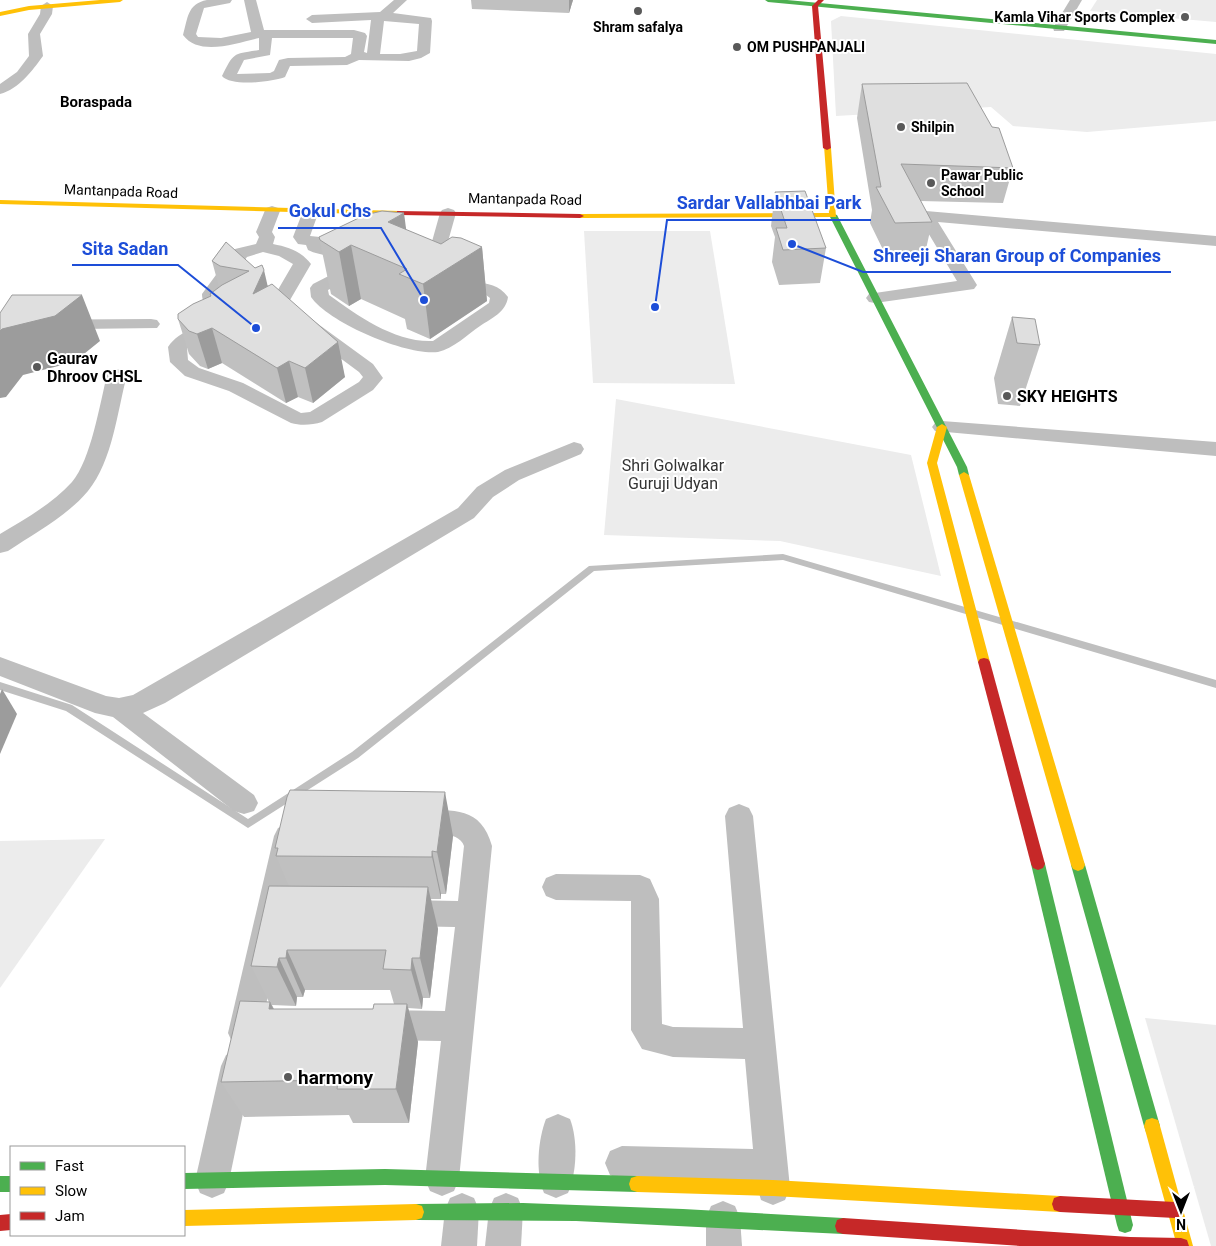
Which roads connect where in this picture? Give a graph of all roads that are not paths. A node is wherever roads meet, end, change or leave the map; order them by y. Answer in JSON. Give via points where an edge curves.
{"nodes":[{"id":1,"x":120,"y":0,"type":"edge"},
{"id":2,"x":226,"y":0,"type":"edge"},
{"id":3,"x":250,"y":0,"type":"edge"},
{"id":4,"x":402,"y":0,"type":"edge"},
{"id":5,"x":768,"y":0,"type":"edge"},
{"id":6,"x":857,"y":0,"type":"edge"},
{"id":7,"x":1076,"y":0,"type":"edge"},
{"id":8,"x":818,"y":3,"type":"edge"},
{"id":9,"x":47,"y":6,"type":"junction"},
{"id":10,"x":0,"y":8,"type":"edge"},
{"id":11,"x":29,"y":8,"type":"junction"},
{"id":12,"x":0,"y":14,"type":"edge"},
{"id":13,"x":383,"y":16,"type":"junction"},
{"id":14,"x":194,"y":19,"type":"junction"},
{"id":15,"x":209,"y":19,"type":"dead end"},
{"id":16,"x":295,"y":20,"type":"dead end"},
{"id":17,"x":1062,"y":24,"type":"junction"},
{"id":18,"x":261,"y":28,"type":"junction"},
{"id":19,"x":1216,"y":31,"type":"edge"},
{"id":20,"x":213,"y":42,"type":"junction"},
{"id":21,"x":1216,"y":42,"type":"edge"},
{"id":22,"x":226,"y":53,"type":"dead end"},
{"id":23,"x":357,"y":56,"type":"junction"},
{"id":24,"x":373,"y":56,"type":"junction"},
{"id":25,"x":0,"y":90,"type":"edge"},
{"id":26,"x":0,"y":202,"type":"edge"},
{"id":27,"x":276,"y":211,"type":"junction"},
{"id":28,"x":311,"y":211,"type":"junction"},
{"id":29,"x":448,"y":214,"type":"junction"},
{"id":30,"x":832,"y":215,"type":"junction"},
{"id":31,"x":1216,"y":241,"type":"edge"},
{"id":32,"x":265,"y":242,"type":"junction"},
{"id":33,"x":875,"y":298,"type":"junction"},
{"id":34,"x":151,"y":324,"type":"dead end"},
{"id":35,"x":0,"y":325,"type":"edge"},
{"id":36,"x":117,"y":374,"type":"dead end"},
{"id":37,"x":942,"y":427,"type":"junction"},
{"id":38,"x":574,"y":449,"type":"dead end"},
{"id":39,"x":1216,"y":450,"type":"edge"},
{"id":40,"x":0,"y":545,"type":"edge"},
{"id":41,"x":0,"y":666,"type":"edge"},
{"id":42,"x":120,"y":709,"type":"junction"},
{"id":43,"x":244,"y":803,"type":"dead end"},
{"id":44,"x":739,"y":816,"type":"dead end"},
{"id":45,"x":306,"y":820,"type":"edge"},
{"id":46,"x":394,"y":821,"type":"edge"},
{"id":47,"x":556,"y":887,"type":"dead end"},
{"id":48,"x":375,"y":913,"type":"edge"},
{"id":49,"x":471,"y":914,"type":"junction"},
{"id":50,"x":353,"y":1024,"type":"edge"},
{"id":51,"x":459,"y":1026,"type":"junction"},
{"id":52,"x":759,"y":1044,"type":"junction"},
{"id":53,"x":557,"y":1158,"type":"joint"},
{"id":54,"x":771,"y":1177,"type":"junction"},
{"id":55,"x":442,"y":1179,"type":"junction"},
{"id":56,"x":198,"y":1181,"type":"edge"},
{"id":57,"x":1121,"y":1208,"type":"junction"},
{"id":58,"x":462,"y":1210,"type":"junction"},
{"id":59,"x":506,"y":1210,"type":"junction"},
{"id":60,"x":1175,"y":1210,"type":"junction"},
{"id":61,"x":185,"y":1218,"type":"edge"},
{"id":62,"x":723,"y":1232,"type":"edge"},
{"id":63,"x":1130,"y":1245,"type":"edge"},
{"id":64,"x":459,"y":1246,"type":"edge"},
{"id":65,"x":504,"y":1246,"type":"edge"},
{"id":66,"x":1181,"y":1246,"type":"edge"},
{"id":67,"x":1185,"y":1246,"type":"edge"}],
"edges":[{"from":1,"to":9,"type":"street"},
{"from":2,"to":14,"type":"street","via":[[200,4]]},
{"from":3,"to":18,"type":"street"},
{"from":4,"to":13,"type":"street"},
{"from":5,"to":8,"type":"street"},
{"from":6,"to":17,"type":"street"},
{"from":7,"to":17,"type":"street"},
{"from":8,"to":17,"type":"street"},
{"from":8,"to":30,"type":"street"},
{"from":9,"to":11,"type":"street"},
{"from":9,"to":25,"type":"street","via":[[34,34],[36,56],[22,75]]},
{"from":10,"to":11,"type":"street"},
{"from":11,"to":12,"type":"street"},
{"from":13,"to":16,"type":"street"},
{"from":13,"to":24,"type":"street","via":[[378,19]]},
{"from":13,"to":24,"type":"street","via":[[426,21],[423,53],[416,57]]},
{"from":14,"to":15,"type":"street"},
{"from":14,"to":20,"type":"street","via":[[189,35],[191,39]]},
{"from":17,"to":19,"type":"street"},
{"from":17,"to":21,"type":"street"},
{"from":18,"to":20,"type":"street","via":[[240,40]]},
{"from":18,"to":23,"type":"street","via":[[354,34],[360,36]]},
{"from":18,"to":23,"type":"street","via":[[265,52],[242,54],[229,76],[272,77],[280,74],[284,63],[288,62],[347,61]]},
{"from":20,"to":22,"type":"street","via":[[212,53]]},
{"from":23,"to":24,"type":"street"},
{"from":26,"to":27,"type":"street","name":"Mantanpada Road"},
{"from":27,"to":28,"type":"street","name":"Mantanpada Road"},
{"from":27,"to":32,"type":"street","via":[[274,232]]},
{"from":28,"to":29,"type":"street","name":"Mantanpada Road"},
{"from":28,"to":29,"type":"street","via":[[301,237],[304,240],[314,241],[314,246],[320,249],[370,257],[319,288],[320,297],[346,316],[389,338],[422,347],[438,346],[498,305],[499,297],[495,290],[456,284],[445,280],[437,271],[432,253]]},
{"from":29,"to":30,"type":"street","name":"Mantanpada Road"},
{"from":30,"to":33,"type":"street"},
{"from":31,"to":33,"type":"street","via":[[926,216],[968,285]]},
{"from":32,"to":32,"type":"street","via":[[241,253],[211,294],[211,300],[222,305],[226,312],[222,318],[190,335],[177,348],[179,362],[192,372],[236,387],[298,418],[314,418],[366,386],[373,378],[366,368],[284,308],[281,300],[302,264],[299,259]]},
{"from":33,"to":37,"type":"street"},
{"from":34,"to":35,"type":"street"},
{"from":36,"to":40,"type":"street","via":[[92,466],[81,485],[61,503]]},
{"from":37,"to":39,"type":"street"},
{"from":37,"to":57,"type":"street","via":[[932,464],[1045,894]]},
{"from":37,"to":60,"type":"street","via":[[962,467],[1002,600]]},
{"from":38,"to":42,"type":"street","via":[[512,475],[485,492],[466,513],[156,696],[134,707]]},
{"from":41,"to":42,"type":"street","via":[[104,706]]},
{"from":42,"to":43,"type":"street"},
{"from":44,"to":52,"type":"street"},
{"from":45,"to":56,"type":"street","via":[[295,824],[287,840],[285,913],[261,1023]]},
{"from":46,"to":49,"type":"street","via":[[460,823],[475,835],[478,846]]},
{"from":47,"to":52,"type":"street","via":[[640,888],[643,892],[647,1030],[653,1038],[674,1042]]},
{"from":48,"to":49,"type":"street"},
{"from":49,"to":51,"type":"street"},
{"from":50,"to":51,"type":"street"},
{"from":51,"to":55,"type":"street"},
{"from":52,"to":54,"type":"street"},
{"from":53,"to":54,"type":"street"},
{"from":53,"to":55,"type":"street"},
{"from":54,"to":57,"type":"street"},
{"from":55,"to":56,"type":"street"},
{"from":57,"to":60,"type":"street"},
{"from":57,"to":63,"type":"street"},
{"from":58,"to":59,"type":"street"},
{"from":58,"to":61,"type":"street"},
{"from":58,"to":64,"type":"street"},
{"from":59,"to":62,"type":"street"},
{"from":59,"to":65,"type":"street"},
{"from":60,"to":67,"type":"street"},
{"from":62,"to":63,"type":"street"},
{"from":63,"to":66,"type":"street"}]}
